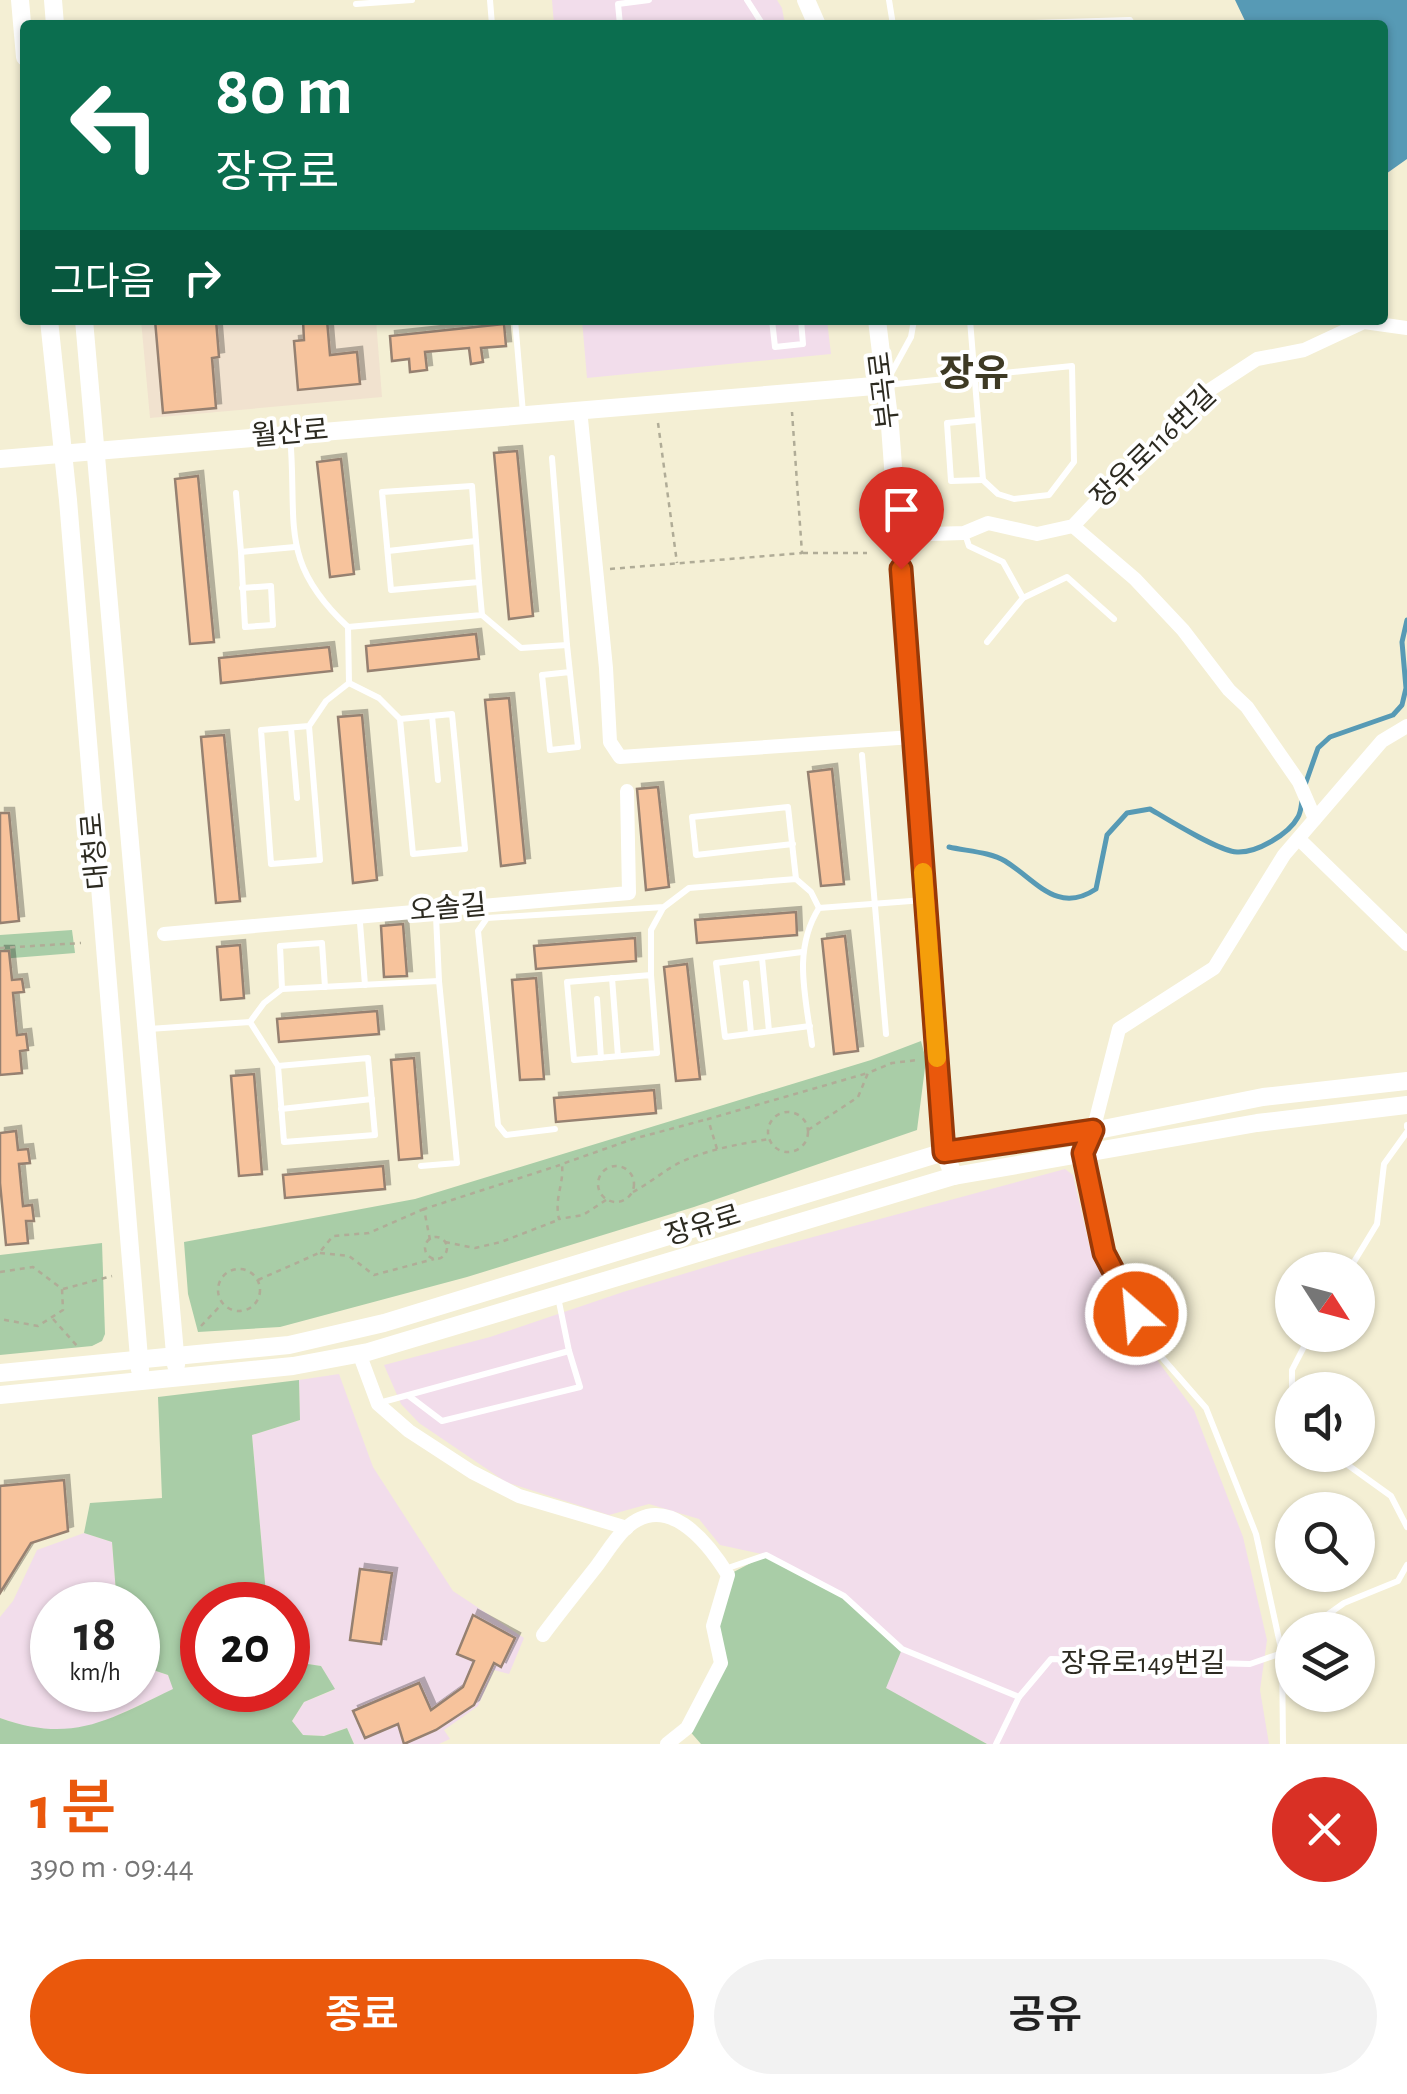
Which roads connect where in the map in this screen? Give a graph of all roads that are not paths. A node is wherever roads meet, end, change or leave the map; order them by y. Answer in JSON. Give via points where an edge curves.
{"nodes":[{"id":1,"x":412,"y":0,"type":"edge"},
{"id":2,"x":650,"y":0,"type":"edge"},
{"id":3,"x":356,"y":4,"type":"dead end"},
{"id":4,"x":620,"y":20,"type":"edge"},
{"id":5,"x":50,"y":325,"type":"edge"},
{"id":6,"x":85,"y":325,"type":"edge"},
{"id":7,"x":515,"y":325,"type":"edge"},
{"id":8,"x":772,"y":325,"type":"edge"},
{"id":9,"x":801,"y":325,"type":"edge"},
{"id":10,"x":878,"y":325,"type":"edge"},
{"id":11,"x":913,"y":325,"type":"edge"},
{"id":12,"x":970,"y":325,"type":"edge"},
{"id":13,"x":1358,"y":325,"type":"edge"},
{"id":14,"x":972,"y":376,"type":"junction"},
{"id":15,"x":886,"y":385,"type":"junction"},
{"id":16,"x":580,"y":409,"type":"junction"},
{"id":17,"x":523,"y":414,"type":"junction"},
{"id":18,"x":977,"y":420,"type":"junction"},
{"id":19,"x":290,"y":434,"type":"junction"},
{"id":20,"x":98,"y":451,"type":"junction"},
{"id":21,"x":64,"y":454,"type":"junction"},
{"id":22,"x":552,"y":458,"type":"dead end"},
{"id":23,"x":0,"y":459,"type":"edge"},
{"id":24,"x":984,"y":480,"type":"junction"},
{"id":25,"x":236,"y":493,"type":"dead end"},
{"id":26,"x":1074,"y":526,"type":"junction"},
{"id":27,"x":964,"y":533,"type":"junction"},
{"id":28,"x":898,"y":535,"type":"junction"},
{"id":29,"x":476,"y":541,"type":"junction"},
{"id":30,"x":294,"y":547,"type":"junction"},
{"id":31,"x":388,"y":551,"type":"junction"},
{"id":32,"x":241,"y":552,"type":"junction"},
{"id":33,"x":479,"y":582,"type":"junction"},
{"id":34,"x":242,"y":588,"type":"junction"},
{"id":35,"x":1023,"y":598,"type":"junction"},
{"id":36,"x":482,"y":616,"type":"junction"},
{"id":37,"x":1114,"y":619,"type":"dead end"},
{"id":38,"x":348,"y":627,"type":"junction"},
{"id":39,"x":988,"y":642,"type":"dead end"},
{"id":40,"x":567,"y":645,"type":"junction"},
{"id":41,"x":570,"y":672,"type":"junction"},
{"id":42,"x":349,"y":683,"type":"junction"},
{"id":43,"x":432,"y":716,"type":"junction"},
{"id":44,"x":400,"y":719,"type":"junction"},
{"id":45,"x":310,"y":726,"type":"junction"},
{"id":46,"x":1407,"y":726,"type":"edge"},
{"id":47,"x":291,"y":728,"type":"junction"},
{"id":48,"x":913,"y":736,"type":"junction"},
{"id":49,"x":862,"y":755,"type":"dead end"},
{"id":50,"x":438,"y":780,"type":"dead end"},
{"id":51,"x":627,"y":791,"type":"dead end"},
{"id":52,"x":296,"y":798,"type":"dead end"},
{"id":53,"x":1315,"y":819,"type":"junction"},
{"id":54,"x":1300,"y":840,"type":"junction"},
{"id":55,"x":794,"y":844,"type":"junction"},
{"id":56,"x":796,"y":878,"type":"junction"},
{"id":57,"x":925,"y":900,"type":"junction"},
{"id":58,"x":874,"y":902,"type":"junction"},
{"id":59,"x":664,"y":907,"type":"junction"},
{"id":60,"x":820,"y":908,"type":"junction"},
{"id":61,"x":436,"y":916,"type":"dead end"},
{"id":62,"x":360,"y":923,"type":"dead end"},
{"id":63,"x":164,"y":934,"type":"dead end"},
{"id":64,"x":1407,"y":944,"type":"edge"},
{"id":65,"x":802,"y":952,"type":"junction"},
{"id":66,"x":762,"y":957,"type":"junction"},
{"id":67,"x":650,"y":975,"type":"junction"},
{"id":68,"x":612,"y":978,"type":"junction"},
{"id":69,"x":439,"y":981,"type":"junction"},
{"id":70,"x":746,"y":982,"type":"dead end"},
{"id":71,"x":365,"y":985,"type":"junction"},
{"id":72,"x":325,"y":987,"type":"junction"},
{"id":73,"x":282,"y":990,"type":"junction"},
{"id":74,"x":597,"y":999,"type":"dead end"},
{"id":75,"x":250,"y":1022,"type":"junction"},
{"id":76,"x":810,"y":1026,"type":"junction"},
{"id":77,"x":148,"y":1030,"type":"junction"},
{"id":78,"x":769,"y":1031,"type":"junction"},
{"id":79,"x":751,"y":1033,"type":"junction"},
{"id":80,"x":886,"y":1034,"type":"dead end"},
{"id":81,"x":812,"y":1045,"type":"dead end"},
{"id":82,"x":618,"y":1056,"type":"junction"},
{"id":83,"x":601,"y":1058,"type":"junction"},
{"id":84,"x":278,"y":1066,"type":"junction"},
{"id":85,"x":1407,"y":1081,"type":"edge"},
{"id":86,"x":372,"y":1100,"type":"junction"},
{"id":87,"x":1407,"y":1105,"type":"edge"},
{"id":88,"x":281,"y":1109,"type":"junction"},
{"id":89,"x":1407,"y":1128,"type":"edge"},
{"id":90,"x":555,"y":1129,"type":"dead end"},
{"id":91,"x":1093,"y":1130,"type":"junction"},
{"id":92,"x":944,"y":1152,"type":"junction"},
{"id":93,"x":1083,"y":1153,"type":"junction"},
{"id":94,"x":421,"y":1166,"type":"dead end"},
{"id":95,"x":954,"y":1176,"type":"junction"},
{"id":96,"x":1360,"y":1252,"type":"edge"},
{"id":97,"x":558,"y":1295,"type":"junction"},
{"id":98,"x":569,"y":1352,"type":"junction"},
{"id":99,"x":359,"y":1354,"type":"junction"},
{"id":100,"x":176,"y":1356,"type":"junction"},
{"id":101,"x":139,"y":1360,"type":"junction"},
{"id":102,"x":0,"y":1373,"type":"edge"},
{"id":103,"x":177,"y":1378,"type":"junction"},
{"id":104,"x":142,"y":1382,"type":"junction"},
{"id":105,"x":0,"y":1394,"type":"edge"},
{"id":106,"x":408,"y":1395,"type":"junction"},
{"id":107,"x":378,"y":1404,"type":"junction"},
{"id":108,"x":1357,"y":1472,"type":"edge"},
{"id":109,"x":1407,"y":1527,"type":"edge"},
{"id":110,"x":626,"y":1528,"type":"junction"},
{"id":111,"x":1407,"y":1565,"type":"edge"},
{"id":112,"x":724,"y":1569,"type":"junction"},
{"id":113,"x":1331,"y":1612,"type":"edge"},
{"id":114,"x":1275,"y":1623,"type":"edge"},
{"id":115,"x":543,"y":1635,"type":"dead end"},
{"id":116,"x":1275,"y":1654,"type":"edge"},
{"id":117,"x":1019,"y":1697,"type":"junction"},
{"id":118,"x":1283,"y":1712,"type":"edge"},
{"id":119,"x":667,"y":1744,"type":"edge"},
{"id":120,"x":996,"y":1744,"type":"edge"},
{"id":121,"x":1284,"y":1744,"type":"edge"}],
"edges":[{"from":1,"to":3,"type":"lane"},
{"from":2,"to":4,"type":"lane","via":[[618,4]]},
{"from":5,"to":21,"type":"main road","name":"대청로"},
{"from":6,"to":20,"type":"main road","name":"대청로"},
{"from":7,"to":17,"type":"lane"},
{"from":8,"to":9,"type":"lane","via":[[774,348],[803,344]]},
{"from":10,"to":15,"type":"main road","name":"부곡로"},
{"from":11,"to":15,"type":"lane"},
{"from":12,"to":14,"type":"lane"},
{"from":13,"to":26,"type":"street","name":"장유로116번길","via":[[1304,350],[1257,359],[1202,395],[1163,443],[1125,471]]},
{"from":14,"to":15,"type":"lane"},
{"from":14,"to":18,"type":"lane"},
{"from":14,"to":24,"type":"lane","via":[[1072,366],[1074,462],[1049,496],[1014,499]]},
{"from":15,"to":16,"type":"main road","name":"월산로"},
{"from":15,"to":28,"type":"main road","name":"부곡로"},
{"from":16,"to":17,"type":"main road","name":"월산로"},
{"from":16,"to":48,"type":"street","via":[[610,742],[620,757]]},
{"from":17,"to":19,"type":"main road","name":"월산로"},
{"from":18,"to":24,"type":"lane"},
{"from":18,"to":24,"type":"lane","via":[[946,423],[951,481]]},
{"from":19,"to":20,"type":"main road","name":"월산로"},
{"from":19,"to":30,"type":"lane"},
{"from":20,"to":21,"type":"main road","name":"월산로"},
{"from":20,"to":77,"type":"main road","name":"대청로"},
{"from":21,"to":23,"type":"main road","name":"월산로"},
{"from":21,"to":101,"type":"main road","name":"대청로"},
{"from":22,"to":40,"type":"lane"},
{"from":25,"to":32,"type":"lane"},
{"from":26,"to":27,"type":"street","name":"장유로116번길","via":[[1037,534],[988,524]]},
{"from":26,"to":53,"type":"street","via":[[1135,578],[1247,706],[1299,782]]},
{"from":27,"to":28,"type":"street","name":"장유로116번길"},
{"from":27,"to":35,"type":"lane","via":[[970,546],[1003,562]]},
{"from":28,"to":48,"type":"main road","name":"부곡로"},
{"from":29,"to":31,"type":"lane"},
{"from":29,"to":31,"type":"lane","via":[[472,486],[382,492]]},
{"from":29,"to":33,"type":"lane"},
{"from":30,"to":32,"type":"lane"},
{"from":30,"to":38,"type":"lane","via":[[312,588]]},
{"from":31,"to":33,"type":"lane","via":[[391,590]]},
{"from":32,"to":34,"type":"lane"},
{"from":33,"to":36,"type":"lane"},
{"from":34,"to":34,"type":"lane","via":[[245,626],[273,625],[271,586]]},
{"from":35,"to":37,"type":"lane","via":[[1067,576]]},
{"from":35,"to":39,"type":"lane"},
{"from":36,"to":38,"type":"lane"},
{"from":36,"to":40,"type":"lane","via":[[521,648]]},
{"from":38,"to":42,"type":"lane"},
{"from":40,"to":41,"type":"lane"},
{"from":41,"to":41,"type":"lane","via":[[578,746],[550,750],[542,675]]},
{"from":42,"to":44,"type":"lane","via":[[379,698]]},
{"from":42,"to":45,"type":"lane"},
{"from":43,"to":44,"type":"lane"},
{"from":43,"to":44,"type":"lane","via":[[452,714],[465,849],[413,854]]},
{"from":43,"to":50,"type":"lane"},
{"from":45,"to":47,"type":"lane"},
{"from":45,"to":47,"type":"lane","via":[[320,860],[271,864],[260,730]]},
{"from":46,"to":53,"type":"street","via":[[1382,741]]},
{"from":47,"to":52,"type":"lane"},
{"from":48,"to":57,"type":"main road","name":"부곡로"},
{"from":49,"to":58,"type":"lane"},
{"from":51,"to":63,"type":"street","name":"오솔길","via":[[629,893]]},
{"from":53,"to":54,"type":"street"},
{"from":54,"to":64,"type":"street"},
{"from":54,"to":91,"type":"street","via":[[1214,968],[1119,1029]]},
{"from":55,"to":55,"type":"lane","via":[[788,807],[692,817],[696,855]]},
{"from":55,"to":56,"type":"lane"},
{"from":56,"to":59,"type":"lane","via":[[689,888]]},
{"from":56,"to":60,"type":"lane"},
{"from":57,"to":58,"type":"lane"},
{"from":57,"to":92,"type":"main road","name":"부곡로"},
{"from":58,"to":60,"type":"lane"},
{"from":58,"to":80,"type":"lane"},
{"from":59,"to":67,"type":"lane","via":[[651,930]]},
{"from":59,"to":90,"type":"lane","via":[[488,918],[478,930],[498,1125],[506,1135]]},
{"from":60,"to":65,"type":"lane"},
{"from":61,"to":69,"type":"lane"},
{"from":62,"to":71,"type":"lane"},
{"from":65,"to":66,"type":"lane"},
{"from":65,"to":76,"type":"lane"},
{"from":66,"to":78,"type":"lane"},
{"from":66,"to":79,"type":"lane","via":[[716,963],[725,1037]]},
{"from":67,"to":68,"type":"lane"},
{"from":67,"to":82,"type":"lane","via":[[658,1052]]},
{"from":68,"to":82,"type":"lane"},
{"from":68,"to":83,"type":"lane","via":[[567,982],[574,1060]]},
{"from":69,"to":71,"type":"lane"},
{"from":69,"to":94,"type":"lane","via":[[458,1163]]},
{"from":70,"to":79,"type":"lane"},
{"from":71,"to":72,"type":"lane"},
{"from":72,"to":73,"type":"lane"},
{"from":72,"to":73,"type":"lane","via":[[322,943],[280,946]]},
{"from":73,"to":75,"type":"lane"},
{"from":74,"to":83,"type":"lane"},
{"from":75,"to":77,"type":"lane"},
{"from":75,"to":84,"type":"lane"},
{"from":76,"to":78,"type":"lane"},
{"from":76,"to":81,"type":"lane"},
{"from":77,"to":100,"type":"main road","name":"대청로"},
{"from":78,"to":79,"type":"lane"},
{"from":82,"to":83,"type":"lane"},
{"from":84,"to":86,"type":"lane","via":[[368,1058]]},
{"from":84,"to":88,"type":"lane"},
{"from":85,"to":91,"type":"main road","name":"장유로","via":[[1263,1097]]},
{"from":86,"to":88,"type":"lane"},
{"from":86,"to":88,"type":"lane","via":[[374,1134],[284,1142]]},
{"from":87,"to":93,"type":"main road","name":"장유로"},
{"from":89,"to":96,"type":"lane","via":[[1384,1164],[1377,1224]]},
{"from":91,"to":92,"type":"main road","name":"장유로"},
{"from":91,"to":93,"type":"lane"},
{"from":92,"to":95,"type":"main road","name":"부곡로"},
{"from":92,"to":100,"type":"main road","name":"장유로","via":[[384,1323],[289,1345]]},
{"from":93,"to":95,"type":"main road","name":"장유로"},
{"from":93,"to":114,"type":"lane","via":[[1104,1253],[1151,1345],[1206,1408],[1256,1534]]},
{"from":95,"to":97,"type":"main road","name":"장유로"},
{"from":97,"to":98,"type":"lane"},
{"from":97,"to":99,"type":"main road","name":"장유로"},
{"from":98,"to":106,"type":"lane"},
{"from":98,"to":106,"type":"lane","via":[[580,1386],[442,1422]]},
{"from":99,"to":103,"type":"main road","name":"장유로"},
{"from":99,"to":107,"type":"street"},
{"from":100,"to":101,"type":"main road","name":"장유로"},
{"from":100,"to":103,"type":"main road","name":"대청로"},
{"from":101,"to":102,"type":"main road","name":"장유로"},
{"from":101,"to":104,"type":"main road","name":"대청로"},
{"from":103,"to":104,"type":"main road","name":"장유로"},
{"from":104,"to":105,"type":"main road","name":"장유로"},
{"from":106,"to":107,"type":"lane"},
{"from":107,"to":110,"type":"street","via":[[409,1431],[518,1496]]},
{"from":108,"to":109,"type":"lane","via":[[1390,1496]]},
{"from":110,"to":112,"type":"street","via":[[651,1514],[674,1516]]},
{"from":110,"to":115,"type":"street"},
{"from":111,"to":113,"type":"lane","via":[[1398,1581]]},
{"from":112,"to":117,"type":"lane","via":[[766,1555],[844,1596],[902,1649]]},
{"from":112,"to":119,"type":"street","via":[[728,1575],[713,1626],[722,1662],[687,1728]]},
{"from":116,"to":117,"type":"lane","name":"장유로149번길","via":[[1250,1664],[1051,1659]]},
{"from":117,"to":120,"type":"lane","name":"장유로149번길"},
{"from":118,"to":121,"type":"lane"}]}
